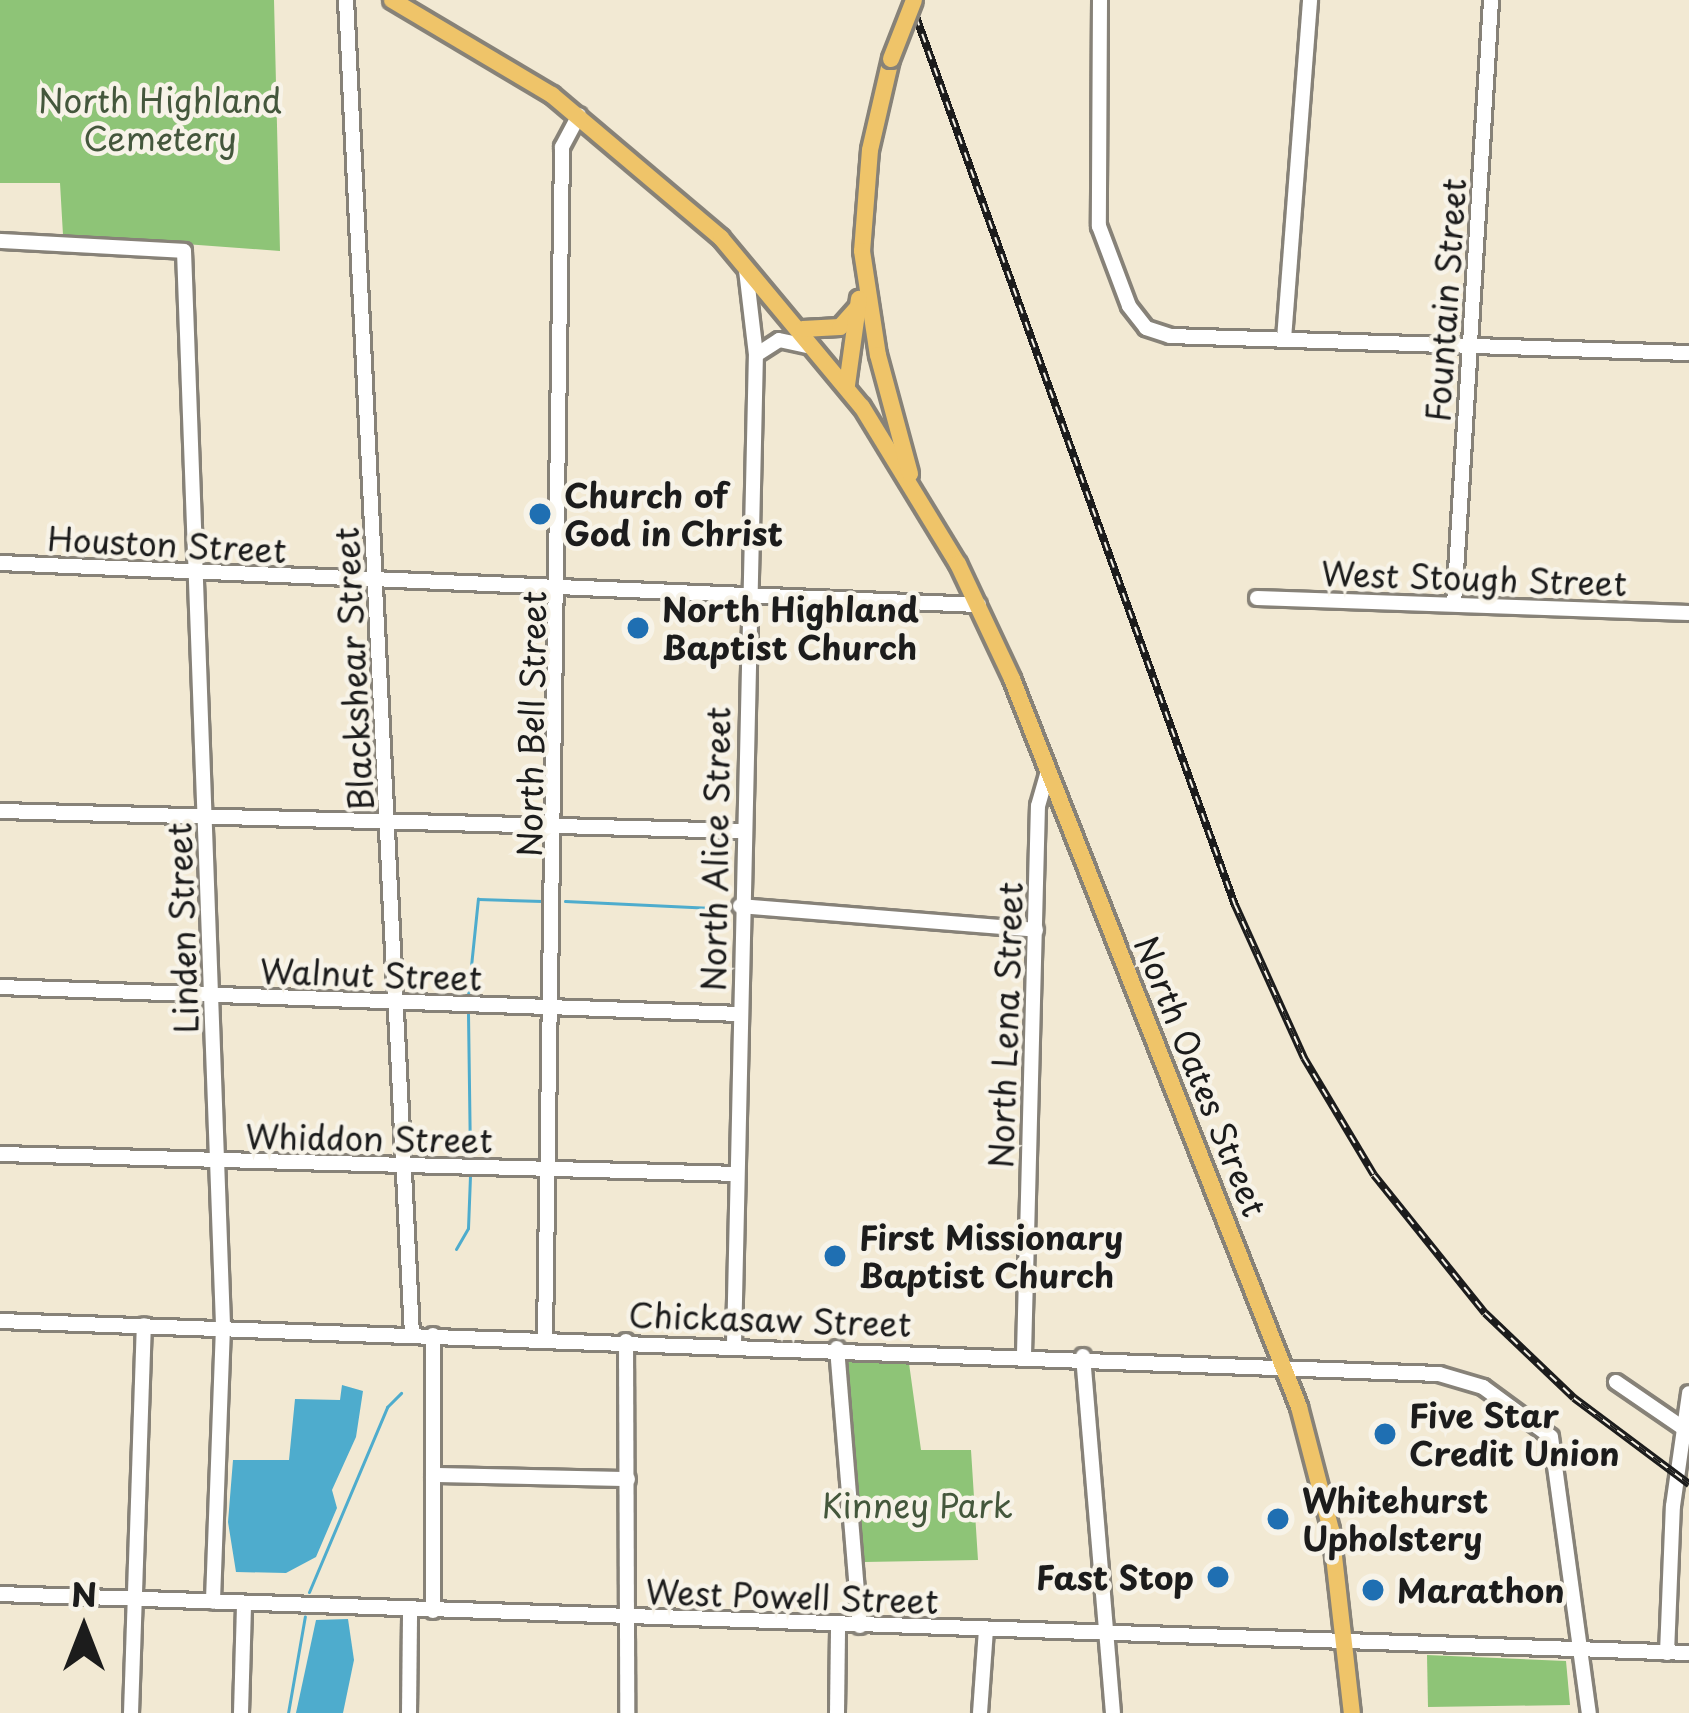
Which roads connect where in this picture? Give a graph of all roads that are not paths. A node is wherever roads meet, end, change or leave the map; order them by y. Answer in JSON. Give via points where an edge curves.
{"nodes":[{"id":1,"x":346,"y":0,"type":"edge"},
{"id":2,"x":392,"y":0,"type":"edge"},
{"id":3,"x":914,"y":0,"type":"edge"},
{"id":4,"x":1100,"y":0,"type":"edge"},
{"id":5,"x":1310,"y":0,"type":"edge"},
{"id":6,"x":1491,"y":0,"type":"edge"},
{"id":7,"x":579,"y":115,"type":"junction"},
{"id":8,"x":0,"y":241,"type":"edge"},
{"id":9,"x":862,"y":251,"type":"junction"},
{"id":10,"x":746,"y":265,"type":"junction"},
{"id":11,"x":859,"y":303,"type":"junction"},
{"id":12,"x":872,"y":326,"type":"junction"},
{"id":13,"x":803,"y":329,"type":"junction"},
{"id":14,"x":1284,"y":339,"type":"junction"},
{"id":15,"x":1469,"y":345,"type":"junction"},
{"id":16,"x":1689,"y":352,"type":"edge"},
{"id":17,"x":756,"y":355,"type":"junction"},
{"id":18,"x":830,"y":360,"type":"junction"},
{"id":19,"x":913,"y":487,"type":"junction"},
{"id":20,"x":0,"y":563,"type":"edge"},
{"id":21,"x":196,"y":572,"type":"junction"},
{"id":22,"x":376,"y":582,"type":"junction"},
{"id":23,"x":561,"y":590,"type":"junction"},
{"id":24,"x":1257,"y":598,"type":"dead end"},
{"id":25,"x":748,"y":599,"type":"junction"},
{"id":26,"x":1454,"y":604,"type":"junction"},
{"id":27,"x":979,"y":605,"type":"junction"},
{"id":28,"x":1689,"y":613,"type":"edge"},
{"id":29,"x":1048,"y":771,"type":"junction"},
{"id":30,"x":0,"y":811,"type":"edge"},
{"id":31,"x":205,"y":816,"type":"junction"},
{"id":32,"x":388,"y":821,"type":"junction"},
{"id":33,"x":556,"y":822,"type":"junction"},
{"id":34,"x":742,"y":831,"type":"junction"},
{"id":35,"x":740,"y":906,"type":"junction"},
{"id":36,"x":1036,"y":930,"type":"junction"},
{"id":37,"x":0,"y":986,"type":"edge"},
{"id":38,"x":211,"y":995,"type":"junction"},
{"id":39,"x":397,"y":1002,"type":"junction"},
{"id":40,"x":552,"y":1007,"type":"junction"},
{"id":41,"x":740,"y":1014,"type":"junction"},
{"id":42,"x":0,"y":1154,"type":"edge"},
{"id":43,"x":218,"y":1163,"type":"junction"},
{"id":44,"x":405,"y":1167,"type":"junction"},
{"id":45,"x":548,"y":1168,"type":"junction"},
{"id":46,"x":737,"y":1174,"type":"junction"},
{"id":47,"x":0,"y":1321,"type":"edge"},
{"id":48,"x":144,"y":1325,"type":"junction"},
{"id":49,"x":224,"y":1328,"type":"junction"},
{"id":50,"x":412,"y":1334,"type":"junction"},
{"id":51,"x":433,"y":1335,"type":"junction"},
{"id":52,"x":545,"y":1339,"type":"junction"},
{"id":53,"x":626,"y":1341,"type":"junction"},
{"id":54,"x":734,"y":1344,"type":"junction"},
{"id":55,"x":837,"y":1348,"type":"junction"},
{"id":56,"x":1024,"y":1354,"type":"junction"},
{"id":57,"x":1084,"y":1356,"type":"junction"},
{"id":58,"x":1282,"y":1363,"type":"junction"},
{"id":59,"x":1616,"y":1382,"type":"dead end"},
{"id":60,"x":1689,"y":1394,"type":"edge"},
{"id":61,"x":1688,"y":1431,"type":"edge"},
{"id":62,"x":433,"y":1475,"type":"junction"},
{"id":63,"x":628,"y":1479,"type":"junction"},
{"id":64,"x":1672,"y":1530,"type":"junction"},
{"id":65,"x":1689,"y":1539,"type":"edge"},
{"id":66,"x":0,"y":1594,"type":"edge"},
{"id":67,"x":134,"y":1599,"type":"junction"},
{"id":68,"x":213,"y":1602,"type":"junction"},
{"id":69,"x":244,"y":1603,"type":"junction"},
{"id":70,"x":410,"y":1610,"type":"junction"},
{"id":71,"x":434,"y":1611,"type":"junction"},
{"id":72,"x":629,"y":1618,"type":"junction"},
{"id":73,"x":838,"y":1625,"type":"junction"},
{"id":74,"x":860,"y":1626,"type":"junction"},
{"id":75,"x":986,"y":1630,"type":"junction"},
{"id":76,"x":1106,"y":1634,"type":"junction"},
{"id":77,"x":1345,"y":1641,"type":"junction"},
{"id":78,"x":1582,"y":1651,"type":"junction"},
{"id":79,"x":1667,"y":1653,"type":"junction"},
{"id":80,"x":1689,"y":1653,"type":"edge"},
{"id":81,"x":130,"y":1713,"type":"edge"},
{"id":82,"x":241,"y":1713,"type":"edge"},
{"id":83,"x":409,"y":1713,"type":"edge"},
{"id":84,"x":627,"y":1713,"type":"edge"},
{"id":85,"x":837,"y":1713,"type":"edge"},
{"id":86,"x":980,"y":1713,"type":"edge"},
{"id":87,"x":1113,"y":1713,"type":"edge"},
{"id":88,"x":1352,"y":1713,"type":"edge"},
{"id":89,"x":1589,"y":1713,"type":"edge"}],
"edges":[{"from":1,"to":22,"type":"street","name":"Blackshear Street"},
{"from":2,"to":7,"type":"main road"},
{"from":3,"to":9,"type":"main road","bridge":true,"via":[[870,151]]},
{"from":4,"to":14,"type":"street","via":[[1099,226],[1129,306],[1157,334]]},
{"from":5,"to":14,"type":"street"},
{"from":6,"to":15,"type":"street","name":"Fountain Street"},
{"from":7,"to":10,"type":"main road"},
{"from":7,"to":23,"type":"street","name":"North Bell Street","via":[[562,147]]},
{"from":8,"to":21,"type":"street","name":"Linden Street","via":[[184,251]]},
{"from":9,"to":11,"type":"main road"},
{"from":9,"to":12,"type":"main road"},
{"from":10,"to":13,"type":"main road"},
{"from":10,"to":17,"type":"street","name":"North Alice Street"},
{"from":11,"to":13,"type":"main road","via":[[840,327]]},
{"from":11,"to":18,"type":"main road"},
{"from":12,"to":18,"type":"main road","via":[[864,354]]},
{"from":12,"to":19,"type":"main road"},
{"from":13,"to":18,"type":"main road"},
{"from":14,"to":15,"type":"street"},
{"from":15,"to":16,"type":"street"},
{"from":15,"to":26,"type":"street","name":"Fountain Street"},
{"from":17,"to":18,"type":"street","via":[[778,340]]},
{"from":17,"to":25,"type":"street","name":"North Alice Street"},
{"from":18,"to":19,"type":"main road"},
{"from":19,"to":27,"type":"main road","name":"North Oates Street"},
{"from":20,"to":21,"type":"street","name":"Houston Street"},
{"from":21,"to":22,"type":"street","name":"Houston Street"},
{"from":21,"to":31,"type":"street","name":"Linden Street"},
{"from":22,"to":23,"type":"street","name":"Houston Street"},
{"from":22,"to":32,"type":"street","name":"Blackshear Street"},
{"from":23,"to":25,"type":"street","name":"Houston Street"},
{"from":23,"to":33,"type":"street","name":"North Bell Street"},
{"from":24,"to":26,"type":"street","name":"West Stough Street"},
{"from":25,"to":27,"type":"street","name":"Houston Street"},
{"from":25,"to":34,"type":"street","name":"North Alice Street"},
{"from":26,"to":28,"type":"street","name":"West Stough Street"},
{"from":27,"to":29,"type":"main road","name":"North Oates Street"},
{"from":29,"to":36,"type":"street","name":"North Lena Street","via":[[1038,806]]},
{"from":29,"to":58,"type":"main road","name":"North Oates Street"},
{"from":30,"to":31,"type":"street"},
{"from":31,"to":32,"type":"street"},
{"from":31,"to":38,"type":"street","name":"Linden Street"},
{"from":32,"to":33,"type":"street"},
{"from":32,"to":39,"type":"street","name":"Blackshear Street"},
{"from":33,"to":34,"type":"street"},
{"from":33,"to":40,"type":"street","name":"North Bell Street"},
{"from":34,"to":35,"type":"street","name":"North Alice Street"},
{"from":35,"to":36,"type":"street"},
{"from":35,"to":41,"type":"street","name":"North Alice Street"},
{"from":36,"to":56,"type":"street","name":"North Lena Street"},
{"from":37,"to":38,"type":"street","name":"Walnut Street"},
{"from":38,"to":39,"type":"street","name":"Walnut Street"},
{"from":38,"to":43,"type":"street","name":"Linden Street"},
{"from":39,"to":40,"type":"street","name":"Walnut Street"},
{"from":39,"to":44,"type":"street","name":"Blackshear Street"},
{"from":40,"to":41,"type":"street","name":"Walnut Street"},
{"from":40,"to":45,"type":"street","name":"North Bell Street"},
{"from":41,"to":46,"type":"street","name":"North Alice Street"},
{"from":42,"to":43,"type":"street","name":"Whiddon Street"},
{"from":43,"to":44,"type":"street","name":"Whiddon Street"},
{"from":43,"to":49,"type":"street","name":"Linden Street"},
{"from":44,"to":45,"type":"street","name":"Whiddon Street"},
{"from":44,"to":50,"type":"street","name":"Blackshear Street"},
{"from":45,"to":46,"type":"street","name":"Whiddon Street"},
{"from":45,"to":52,"type":"street","name":"North Bell Street"},
{"from":46,"to":54,"type":"street","name":"North Alice Street"},
{"from":47,"to":48,"type":"street","name":"Chickasaw Street"},
{"from":48,"to":49,"type":"street","name":"Chickasaw Street"},
{"from":48,"to":67,"type":"street"},
{"from":49,"to":50,"type":"street","name":"Chickasaw Street"},
{"from":49,"to":68,"type":"street","name":"Linden Street"},
{"from":50,"to":51,"type":"street","name":"Chickasaw Street"},
{"from":51,"to":52,"type":"street","name":"Chickasaw Street"},
{"from":51,"to":62,"type":"street"},
{"from":52,"to":53,"type":"street","name":"Chickasaw Street"},
{"from":53,"to":54,"type":"street","name":"Chickasaw Street"},
{"from":53,"to":63,"type":"street"},
{"from":54,"to":55,"type":"street","name":"Chickasaw Street"},
{"from":55,"to":56,"type":"street","name":"Chickasaw Street"},
{"from":55,"to":74,"type":"street"},
{"from":56,"to":57,"type":"street","name":"Chickasaw Street"},
{"from":57,"to":58,"type":"street","name":"Chickasaw Street"},
{"from":57,"to":76,"type":"street"},
{"from":58,"to":77,"type":"main road","name":"North Oates Street","via":[[1325,1499]]},
{"from":58,"to":78,"type":"street","name":"Chickasaw Street","via":[[1439,1374],[1528,1414],[1551,1437],[1562,1478]]},
{"from":59,"to":61,"type":"street"},
{"from":60,"to":61,"type":"street"},
{"from":61,"to":64,"type":"street"},
{"from":62,"to":63,"type":"street"},
{"from":62,"to":71,"type":"street"},
{"from":63,"to":72,"type":"street"},
{"from":64,"to":65,"type":"street"},
{"from":64,"to":79,"type":"street"},
{"from":66,"to":67,"type":"street","name":"West Powell Street"},
{"from":67,"to":68,"type":"street","name":"West Powell Street"},
{"from":67,"to":81,"type":"street"},
{"from":68,"to":69,"type":"street","name":"West Powell Street"},
{"from":69,"to":70,"type":"street","name":"West Powell Street"},
{"from":69,"to":82,"type":"street"},
{"from":70,"to":71,"type":"street","name":"West Powell Street"},
{"from":70,"to":83,"type":"street"},
{"from":71,"to":72,"type":"street","name":"West Powell Street"},
{"from":72,"to":73,"type":"street","name":"West Powell Street"},
{"from":72,"to":84,"type":"street"},
{"from":73,"to":74,"type":"street","name":"West Powell Street"},
{"from":73,"to":85,"type":"street"},
{"from":74,"to":75,"type":"street","name":"West Powell Street"},
{"from":75,"to":76,"type":"street","name":"West Powell Street"},
{"from":75,"to":86,"type":"street"},
{"from":76,"to":77,"type":"street","name":"West Powell Street"},
{"from":76,"to":87,"type":"street"},
{"from":77,"to":78,"type":"street","name":"West Powell Street"},
{"from":77,"to":88,"type":"main road","name":"North Oates Street"},
{"from":78,"to":79,"type":"street","name":"West Powell Street"},
{"from":78,"to":89,"type":"street"},
{"from":79,"to":80,"type":"street","name":"West Powell Street"}]}
